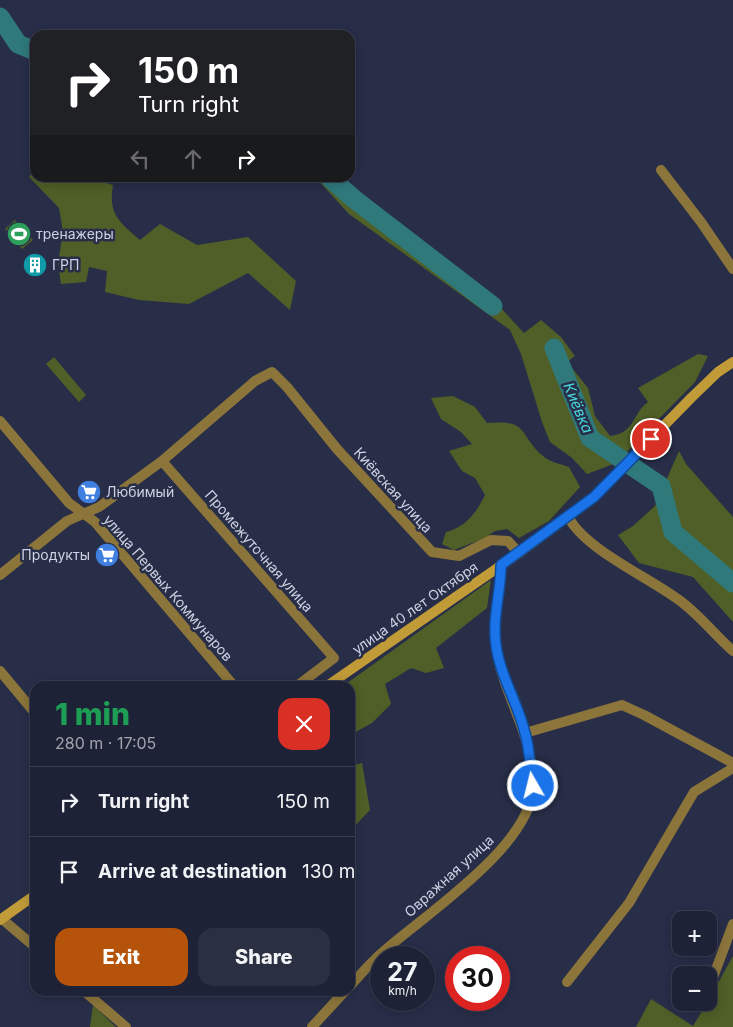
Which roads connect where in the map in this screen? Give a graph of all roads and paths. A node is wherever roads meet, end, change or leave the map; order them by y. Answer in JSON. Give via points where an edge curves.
{"nodes":[{"id":1,"x":661,"y":170,"type":"dead end"},
{"id":2,"x":733,"y":269,"type":"edge"},
{"id":3,"x":733,"y":362,"type":"edge"},
{"id":4,"x":0,"y":421,"type":"edge"},
{"id":5,"x":162,"y":461,"type":"junction"},
{"id":6,"x":85,"y":514,"type":"junction"},
{"id":7,"x":568,"y":516,"type":"junction"},
{"id":8,"x":519,"y":552,"type":"junction"},
{"id":9,"x":501,"y":565,"type":"junction"},
{"id":10,"x":0,"y":575,"type":"edge"},
{"id":11,"x":733,"y":651,"type":"edge"},
{"id":12,"x":0,"y":670,"type":"edge"},
{"id":13,"x":230,"y":681,"type":"edge"},
{"id":14,"x":304,"y":681,"type":"edge"},
{"id":15,"x":334,"y":681,"type":"edge"},
{"id":16,"x":30,"y":707,"type":"edge"},
{"id":17,"x":525,"y":733,"type":"junction"},
{"id":18,"x":733,"y":763,"type":"edge"},
{"id":19,"x":733,"y":768,"type":"edge"},
{"id":20,"x":30,"y":899,"type":"edge"},
{"id":21,"x":1,"y":919,"type":"edge"},
{"id":22,"x":733,"y":924,"type":"edge"},
{"id":23,"x":30,"y":944,"type":"edge"},
{"id":24,"x":717,"y":967,"type":"edge"},
{"id":25,"x":355,"y":981,"type":"edge"},
{"id":26,"x":567,"y":982,"type":"dead end"},
{"id":27,"x":90,"y":996,"type":"edge"},
{"id":28,"x":340,"y":996,"type":"edge"},
{"id":29,"x":126,"y":1027,"type":"edge"},
{"id":30,"x":312,"y":1027,"type":"edge"}],
"edges":[{"from":1,"to":2,"type":"street"},
{"from":3,"to":7,"type":"main road","name":"улица 40 лет Октября","via":[[718,372],[602,488]]},
{"from":4,"to":6,"type":"street","name":"улица Первых Коммунаров","via":[[69,503]]},
{"from":5,"to":6,"type":"street"},
{"from":5,"to":8,"type":"street","name":"Киёвская улица","via":[[255,381],[272,372],[432,552],[459,556],[491,540],[508,541]]},
{"from":5,"to":14,"type":"street","name":"Промежуточная улица","via":[[334,658]]},
{"from":6,"to":10,"type":"street","via":[[67,521]]},
{"from":6,"to":13,"type":"street","name":"улица Первых Коммунаров"},
{"from":7,"to":8,"type":"main road","name":"улица 40 лет Октября"},
{"from":7,"to":11,"type":"street","via":[[573,527],[684,604]]},
{"from":8,"to":9,"type":"main road","name":"улица 40 лет Октября"},
{"from":9,"to":15,"type":"main road","name":"улица 40 лет Октября"},
{"from":9,"to":17,"type":"street","name":"Овражная улица","via":[[496,645]]},
{"from":12,"to":16,"type":"street"},
{"from":17,"to":18,"type":"street","via":[[622,705]]},
{"from":17,"to":25,"type":"street","name":"Овражная улица","via":[[533,786],[528,812],[514,834],[499,853],[382,952]]},
{"from":19,"to":26,"type":"street","via":[[694,792],[629,903]]},
{"from":20,"to":21,"type":"main road"},
{"from":21,"to":23,"type":"street"},
{"from":22,"to":24,"type":"street"},
{"from":27,"to":29,"type":"street"},
{"from":28,"to":30,"type":"street"}]}
